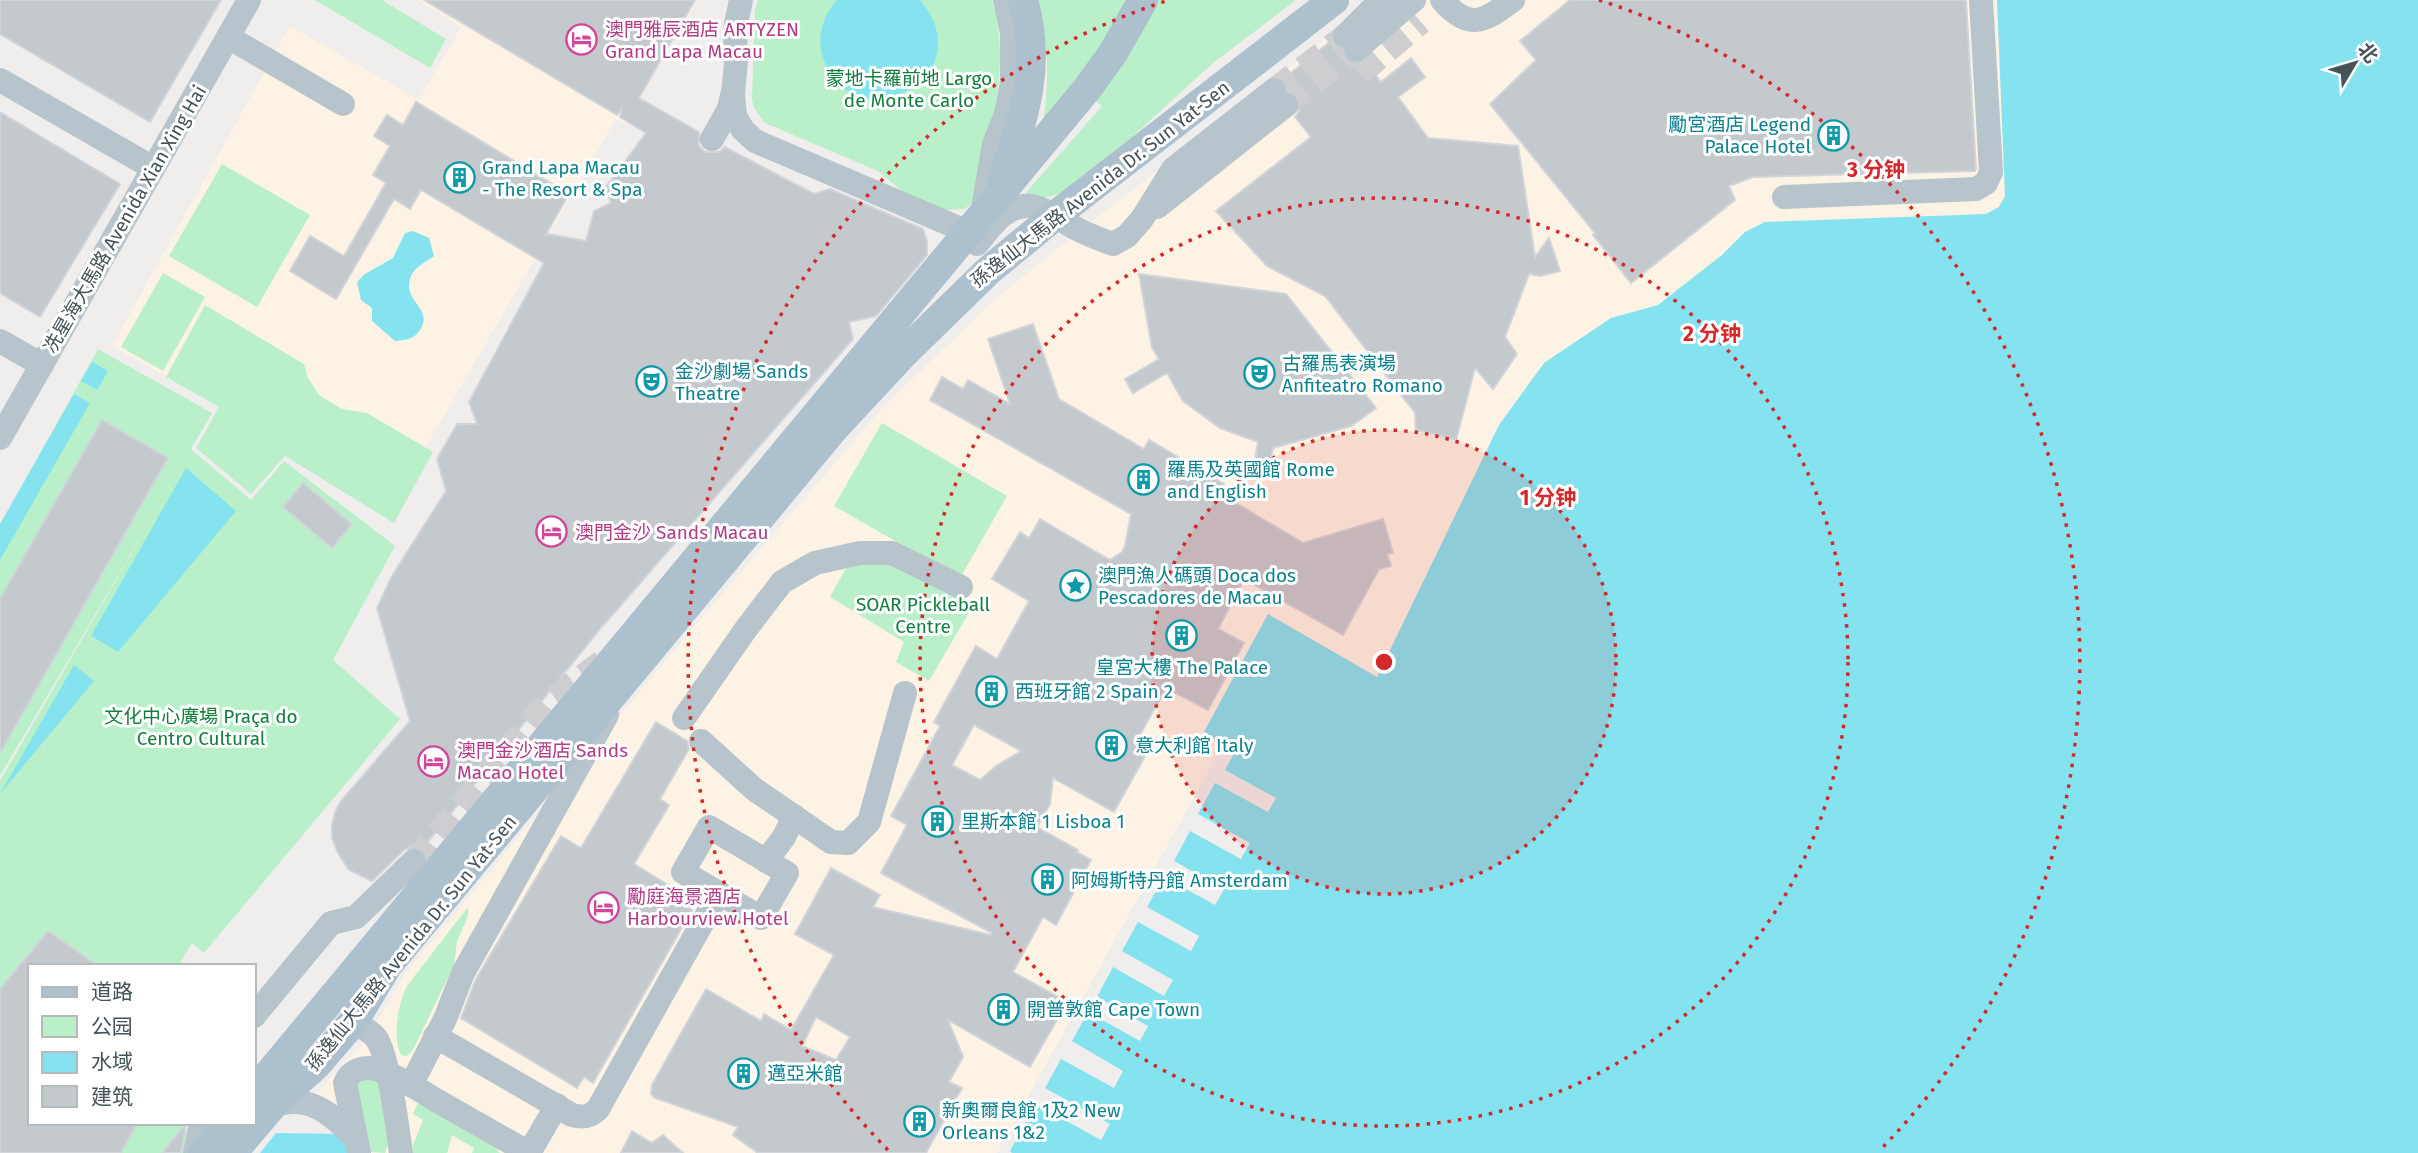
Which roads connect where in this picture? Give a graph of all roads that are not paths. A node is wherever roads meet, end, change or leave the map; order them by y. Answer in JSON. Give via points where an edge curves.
{"nodes":[{"id":1,"x":250,"y":0,"type":"edge"},
{"id":2,"x":741,"y":0,"type":"edge"},
{"id":3,"x":1005,"y":0,"type":"edge"},
{"id":4,"x":1023,"y":0,"type":"edge"},
{"id":5,"x":1143,"y":0,"type":"edge"},
{"id":6,"x":1307,"y":0,"type":"edge"},
{"id":7,"x":1334,"y":0,"type":"edge"},
{"id":8,"x":1397,"y":0,"type":"edge"},
{"id":9,"x":1442,"y":0,"type":"edge"},
{"id":10,"x":1513,"y":0,"type":"edge"},
{"id":11,"x":1981,"y":0,"type":"edge"},
{"id":12,"x":1421,"y":7,"type":"edge"},
{"id":13,"x":228,"y":37,"type":"junction"},
{"id":14,"x":0,"y":80,"type":"edge"},
{"id":15,"x":733,"y":94,"type":"junction"},
{"id":16,"x":1280,"y":97,"type":"tunnel mouth"},
{"id":17,"x":343,"y":104,"type":"dead end"},
{"id":18,"x":712,"y":139,"type":"dead end"},
{"id":19,"x":153,"y":168,"type":"junction"},
{"id":20,"x":1784,"y":197,"type":"dead end"},
{"id":21,"x":982,"y":215,"type":"junction"},
{"id":22,"x":1056,"y":215,"type":"junction"},
{"id":23,"x":946,"y":259,"type":"junction"},
{"id":24,"x":0,"y":341,"type":"edge"},
{"id":25,"x":41,"y":365,"type":"junction"},
{"id":26,"x":0,"y":438,"type":"edge"},
{"id":27,"x":961,"y":587,"type":"dead end"},
{"id":28,"x":629,"y":675,"type":"junction"},
{"id":29,"x":905,"y":693,"type":"dead end"},
{"id":30,"x":684,"y":718,"type":"dead end"},
{"id":31,"x":701,"y":741,"type":"dead end"},
{"id":32,"x":794,"y":816,"type":"junction"},
{"id":33,"x":414,"y":861,"type":"tunnel mouth"},
{"id":34,"x":766,"y":861,"type":"junction"},
{"id":35,"x":719,"y":893,"type":"junction"},
{"id":36,"x":256,"y":1014,"type":"edge"},
{"id":37,"x":353,"y":1022,"type":"junction"},
{"id":38,"x":435,"y":1036,"type":"junction"},
{"id":39,"x":388,"y":1075,"type":"junction"},
{"id":40,"x":411,"y":1085,"type":"junction"},
{"id":41,"x":261,"y":1101,"type":"edge"},
{"id":42,"x":557,"y":1105,"type":"junction"},
{"id":43,"x":201,"y":1125,"type":"edge"},
{"id":44,"x":226,"y":1125,"type":"edge"},
{"id":45,"x":248,"y":1125,"type":"edge"},
{"id":46,"x":357,"y":1145,"type":"edge"},
{"id":47,"x":399,"y":1151,"type":"edge"},
{"id":48,"x":522,"y":1151,"type":"edge"},
{"id":49,"x":195,"y":1153,"type":"edge"},
{"id":50,"x":203,"y":1153,"type":"edge"},
{"id":51,"x":232,"y":1153,"type":"edge"}],
"edges":[{"from":1,"to":13,"type":"street","name":"冼星海大馬路 Avenida Xian Xing Hai"},
{"from":2,"to":15,"type":"street","via":[[735,29]]},
{"from":3,"to":21,"type":"street","via":[[1012,33],[1012,82],[994,144]]},
{"from":4,"to":21,"type":"main road","via":[[1031,39],[1026,111]]},
{"from":5,"to":21,"type":"main road","name":"孫逸仙大馬路 Avenida Dr. Sun Yat-Sen","via":[[1087,89]]},
{"from":6,"to":22,"type":"main road","via":[[1218,69]]},
{"from":7,"to":22,"type":"main road","name":"孫逸仙大馬路 Avenida Dr. Sun Yat-Sen"},
{"from":8,"to":12,"type":"street","via":[[1371,10],[1350,43]]},
{"from":9,"to":10,"type":"street","via":[[1457,16],[1475,21],[1489,18]]},
{"from":11,"to":20,"type":"street","via":[[1991,172],[1986,183],[1976,189]]},
{"from":13,"to":17,"type":"street"},
{"from":13,"to":19,"type":"street","name":"冼星海大馬路 Avenida Xian Xing Hai"},
{"from":14,"to":19,"type":"street"},
{"from":15,"to":18,"type":"street"},
{"from":15,"to":21,"type":"street","via":[[735,116],[755,141]]},
{"from":16,"to":22,"type":"street","via":[[1128,236],[1113,244]]},
{"from":19,"to":25,"type":"street","name":"冼星海大馬路 Avenida Xian Xing Hai"},
{"from":21,"to":23,"type":"main road","name":"孫逸仙大馬路 Avenida Dr. Sun Yat-Sen"},
{"from":22,"to":23,"type":"street","via":[[1033,206],[1012,209],[969,252]]},
{"from":22,"to":28,"type":"main road","name":"孫逸仙大馬路 Avenida Dr. Sun Yat-Sen","via":[[988,271],[835,427]]},
{"from":23,"to":41,"type":"main road","name":"孫逸仙大馬路 Avenida Dr. Sun Yat-Sen"},
{"from":24,"to":25,"type":"street"},
{"from":25,"to":26,"type":"street","name":"冼星海大馬路 Avenida Xian Xing Hai"},
{"from":27,"to":30,"type":"street","via":[[892,553],[860,553],[815,563],[782,582]]},
{"from":28,"to":37,"type":"main road","name":"孫逸仙大馬路 Avenida Dr. Sun Yat-Sen","via":[[387,967]]},
{"from":28,"to":38,"type":"street","via":[[463,974]]},
{"from":29,"to":32,"type":"street","via":[[869,822],[848,843],[831,842]]},
{"from":31,"to":32,"type":"street","via":[[754,789]]},
{"from":32,"to":34,"type":"street"},
{"from":33,"to":36,"type":"street","via":[[356,917],[331,923]]},
{"from":34,"to":35,"type":"street","via":[[787,873],[761,918]]},
{"from":34,"to":35,"type":"street","via":[[709,827],[683,872]]},
{"from":35,"to":42,"type":"street","via":[[598,1109],[579,1117]]},
{"from":37,"to":39,"type":"street","via":[[378,1040]]},
{"from":37,"to":41,"type":"main road","via":[[328,1024]]},
{"from":38,"to":40,"type":"street"},
{"from":38,"to":42,"type":"street"},
{"from":39,"to":40,"type":"street"},
{"from":39,"to":46,"type":"street","via":[[366,1068],[347,1077],[345,1090]]},
{"from":39,"to":47,"type":"street"},
{"from":40,"to":48,"type":"street"},
{"from":41,"to":46,"type":"street","via":[[314,1105],[336,1118]]},
{"from":42,"to":48,"type":"street"},
{"from":43,"to":49,"type":"street"},
{"from":44,"to":50,"type":"main road"},
{"from":45,"to":51,"type":"main road","name":"孫逸仙大馬路 Avenida Dr. Sun Yat-Sen"}]}
